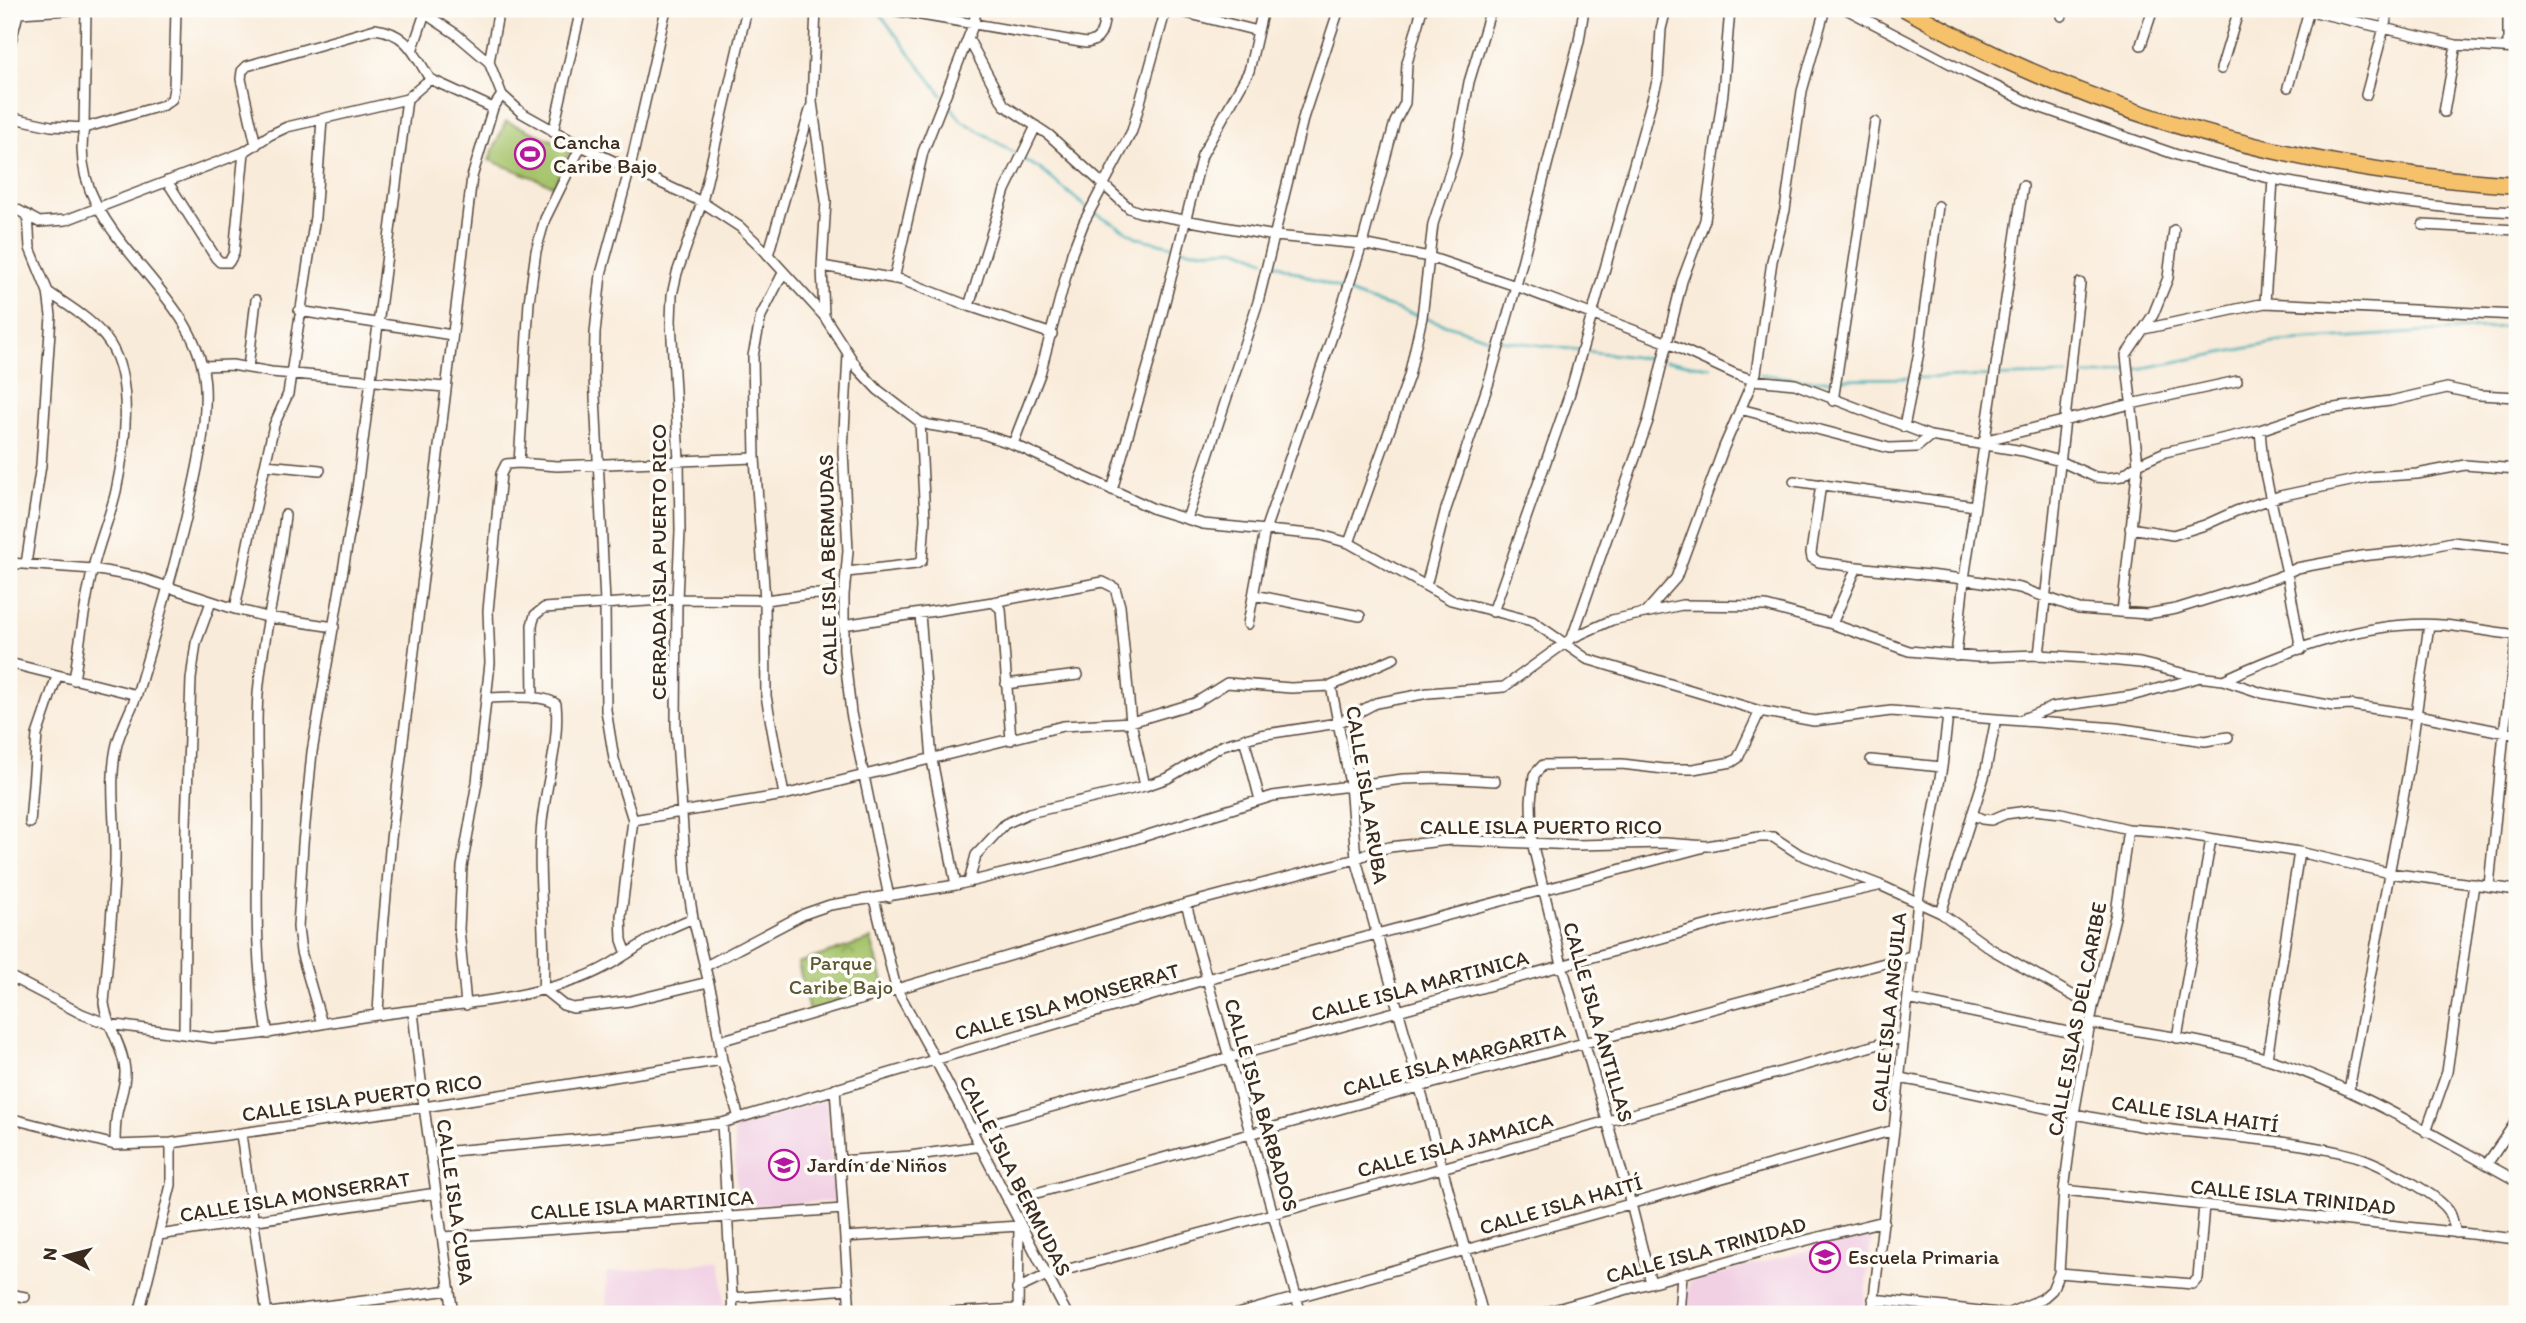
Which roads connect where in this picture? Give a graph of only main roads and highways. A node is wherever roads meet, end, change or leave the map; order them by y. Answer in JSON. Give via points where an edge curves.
{"nodes":[{"id":1,"x":1906,"y":9,"type":"edge"},
{"id":2,"x":2517,"y":185,"type":"edge"}],
"edges":[{"from":1,"to":2,"type":"highway","via":[[2037,74],[2191,130],[2356,168]]}]}
